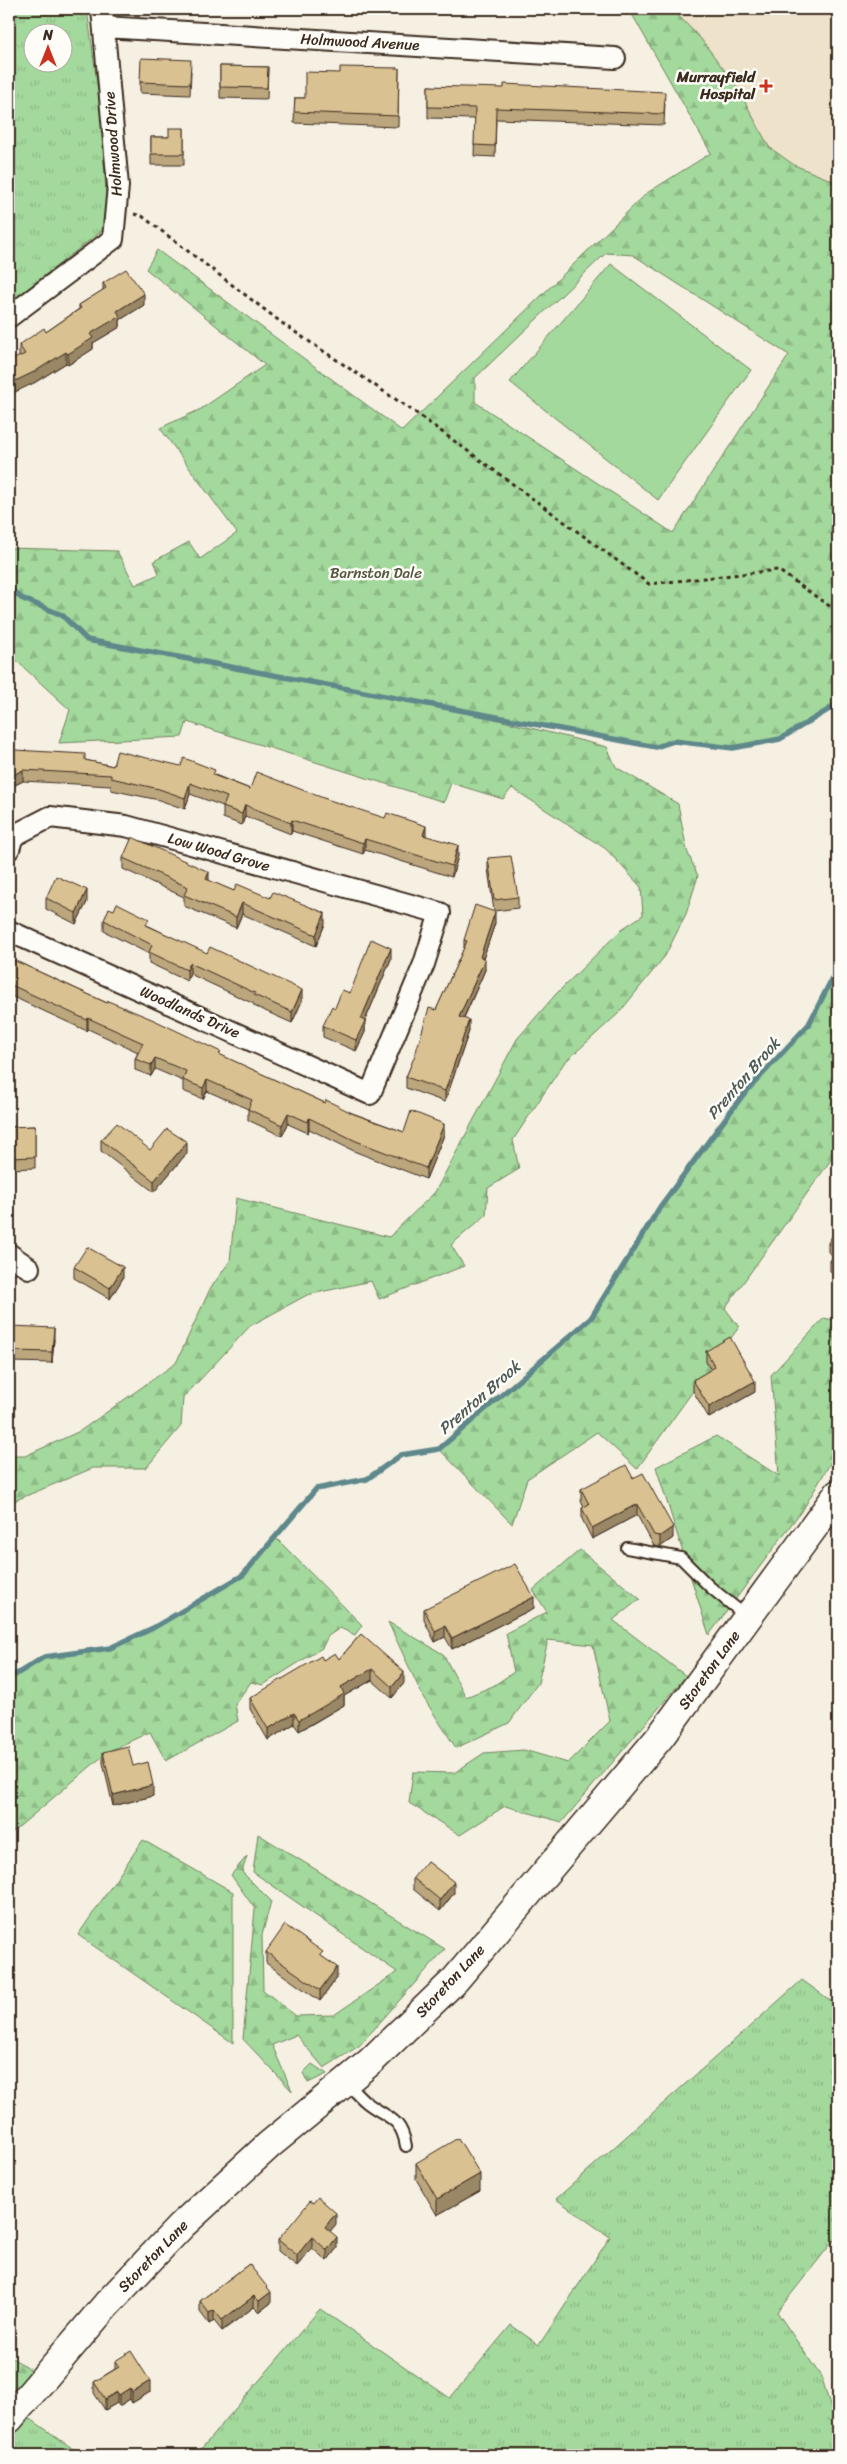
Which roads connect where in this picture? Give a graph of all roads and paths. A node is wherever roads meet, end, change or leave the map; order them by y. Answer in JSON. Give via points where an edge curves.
{"nodes":[{"id":1,"x":103,"y":18,"type":"edge"},
{"id":2,"x":616,"y":58,"type":"dead end"},
{"id":3,"x":116,"y":210,"type":"junction"},
{"id":4,"x":9,"y":317,"type":"edge"},
{"id":5,"x":838,"y":612,"type":"edge"},
{"id":6,"x":9,"y":849,"type":"edge"},
{"id":7,"x":9,"y":931,"type":"edge"},
{"id":8,"x":370,"y":1094,"type":"joint"},
{"id":9,"x":9,"y":1254,"type":"edge"},
{"id":10,"x":29,"y":1268,"type":"dead end"},
{"id":11,"x":838,"y":1494,"type":"edge"},
{"id":12,"x":627,"y":1548,"type":"dead end"},
{"id":13,"x":747,"y":1618,"type":"junction"},
{"id":14,"x":346,"y":2081,"type":"junction"},
{"id":15,"x":406,"y":2146,"type":"dead end"},
{"id":16,"x":9,"y":2419,"type":"edge"}],
"edges":[{"from":1,"to":2,"type":"street","name":"Holmwood Avenue"},
{"from":1,"to":3,"type":"street","name":"Holmwood Drive","via":[[118,186]]},
{"from":3,"to":4,"type":"street","name":"Holmwood Drive","via":[[113,239]]},
{"from":3,"to":5,"type":"path","via":[[142,216],[286,326],[416,413],[649,584],[778,570]]},
{"from":6,"to":8,"type":"street","name":"Low Wood Grove","via":[[13,836],[50,817],[126,826],[440,913],[424,964]]},
{"from":7,"to":8,"type":"street","name":"Woodlands Drive"},
{"from":9,"to":10,"type":"street"},
{"from":11,"to":13,"type":"street","name":"Storeton Lane"},
{"from":12,"to":13,"type":"lane","via":[[681,1558]]},
{"from":13,"to":14,"type":"street","name":"Storeton Lane","via":[[660,1737],[455,1980]]},
{"from":14,"to":15,"type":"lane","via":[[366,2102],[396,2122],[404,2134]]},
{"from":14,"to":16,"type":"street","name":"Storeton Lane","via":[[269,2145],[182,2225],[107,2304]]}]}
